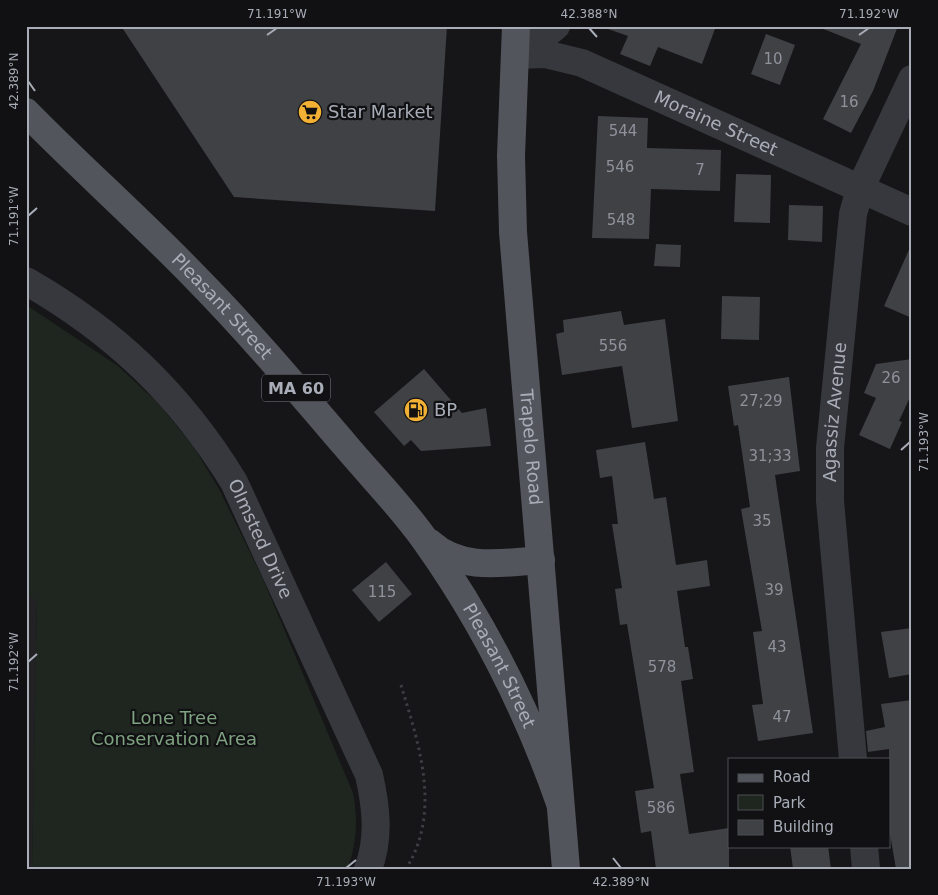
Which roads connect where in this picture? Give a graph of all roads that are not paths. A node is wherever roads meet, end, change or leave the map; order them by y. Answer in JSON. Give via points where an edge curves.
{"nodes":[{"id":1,"x":516,"y":26,"type":"edge"},
{"id":2,"x":556,"y":26,"type":"edge"},
{"id":3,"x":515,"y":55,"type":"junction"},
{"id":4,"x":912,"y":79,"type":"edge"},
{"id":5,"x":26,"y":112,"type":"edge"},
{"id":6,"x":860,"y":189,"type":"junction"},
{"id":7,"x":912,"y":212,"type":"edge"},
{"id":8,"x":26,"y":281,"type":"edge"},
{"id":9,"x":423,"y":537,"type":"junction"},
{"id":10,"x":541,"y":560,"type":"junction"},
{"id":11,"x":853,"y":758,"type":"edge"},
{"id":12,"x":560,"y":803,"type":"junction"},
{"id":13,"x":864,"y":848,"type":"edge"},
{"id":14,"x":368,"y":869,"type":"edge"},
{"id":15,"x":566,"y":869,"type":"edge"},
{"id":16,"x":866,"y":869,"type":"edge"}],
"edges":[{"from":1,"to":3,"type":"main road","name":"Trapelo Road"},
{"from":2,"to":3,"type":"street"},
{"from":3,"to":6,"type":"street","name":"Moraine Street","via":[[545,54],[582,63]]},
{"from":3,"to":10,"type":"main road","name":"Trapelo Road","via":[[511,156],[513,232]]},
{"from":4,"to":6,"type":"street","name":"Agassiz Avenue"},
{"from":5,"to":9,"type":"main road","name":"Pleasant Street","number":"MA 60","via":[[233,316]]},
{"from":6,"to":7,"type":"street","name":"Moraine Street"},
{"from":6,"to":11,"type":"street","name":"Agassiz Avenue","via":[[851,229],[830,448],[830,501]]},
{"from":8,"to":14,"type":"street","name":"Olmsted Drive","via":[[90,321],[152,374],[205,437],[234,482],[368,775],[376,808],[373,857]]},
{"from":9,"to":10,"type":"main road","name":"Pleasant Street","number":"MA 60","via":[[446,554],[465,561],[485,564]]},
{"from":9,"to":12,"type":"main road","name":"Pleasant Street","number":"MA 60","via":[[461,595],[507,677],[541,750]]},
{"from":10,"to":12,"type":"main road","name":"Trapelo Road","number":"MA 60"},
{"from":12,"to":15,"type":"main road","name":"Trapelo Road","number":"MA 60"},
{"from":13,"to":16,"type":"street"}]}
